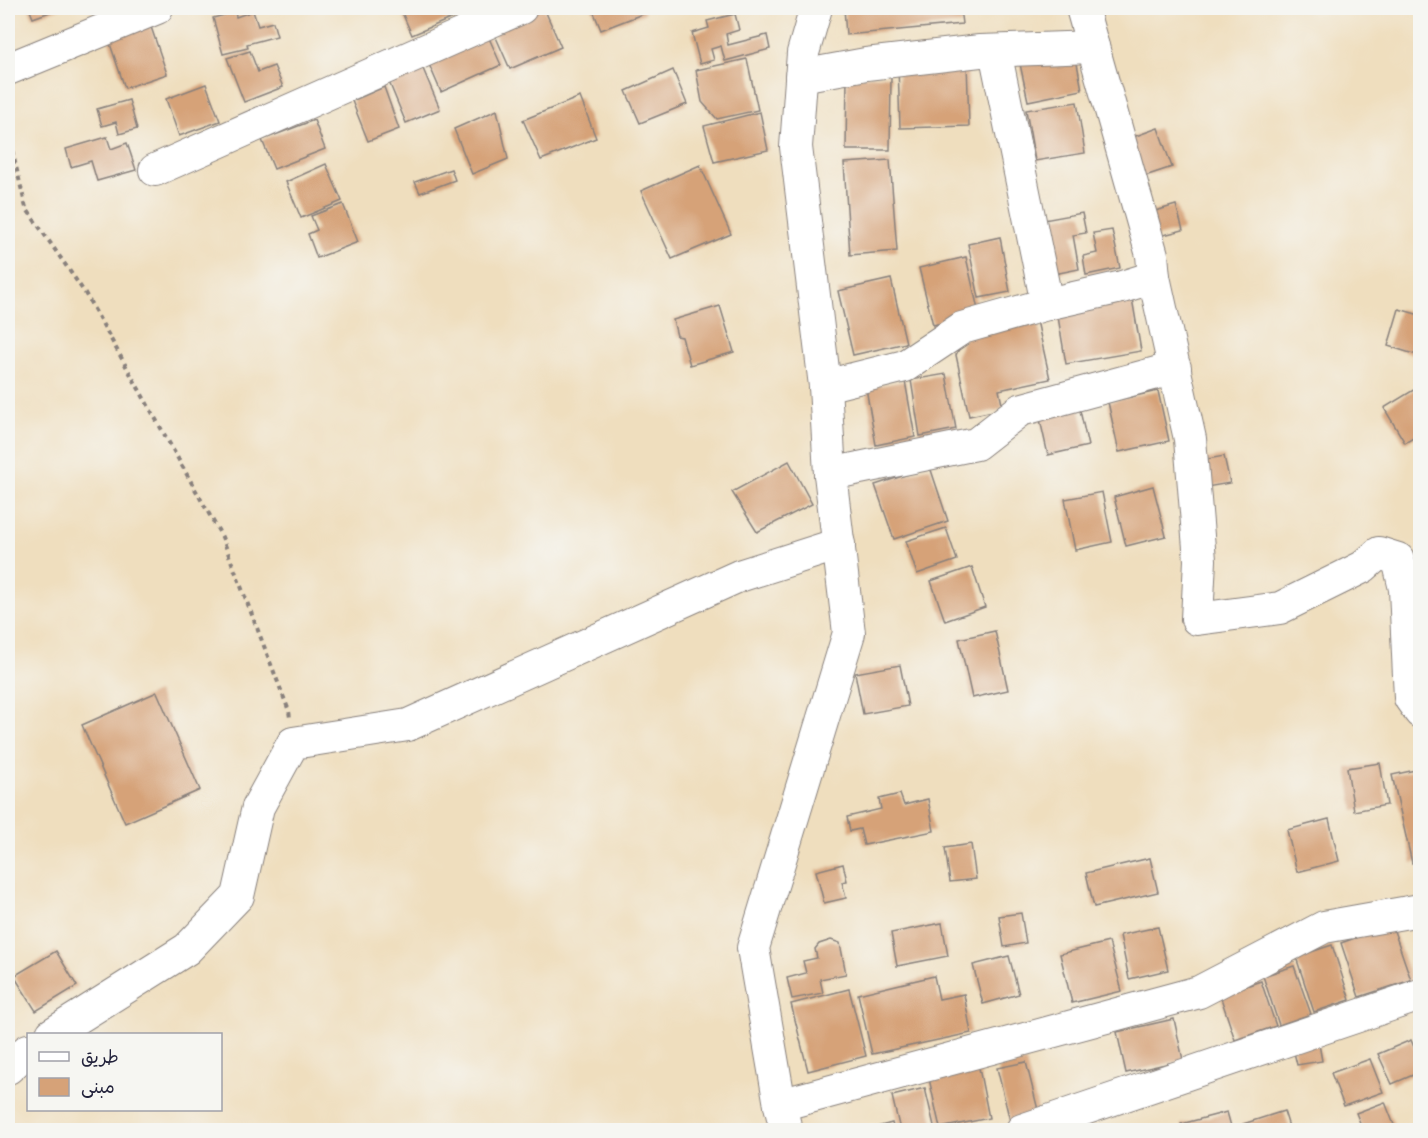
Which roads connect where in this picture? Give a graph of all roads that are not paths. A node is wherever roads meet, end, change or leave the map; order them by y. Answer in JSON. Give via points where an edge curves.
{"nodes":[{"id":1,"x":157,"y":8,"type":"edge"},
{"id":2,"x":521,"y":8,"type":"edge"},
{"id":3,"x":1082,"y":8,"type":"edge"},
{"id":4,"x":813,"y":10,"type":"edge"},
{"id":5,"x":1093,"y":47,"type":"junction"},
{"id":6,"x":995,"y":51,"type":"junction"},
{"id":7,"x":8,"y":68,"type":"edge"},
{"id":8,"x":801,"y":76,"type":"junction"},
{"id":9,"x":155,"y":170,"type":"dead end"},
{"id":10,"x":1154,"y":277,"type":"junction"},
{"id":11,"x":1047,"y":304,"type":"junction"},
{"id":12,"x":1175,"y":368,"type":"junction"},
{"id":13,"x":825,"y":386,"type":"junction"},
{"id":14,"x":830,"y":474,"type":"junction"},
{"id":15,"x":839,"y":544,"type":"junction"},
{"id":16,"x":1420,"y":712,"type":"edge"},
{"id":17,"x":1420,"y":910,"type":"edge"},
{"id":18,"x":1420,"y":995,"type":"edge"},
{"id":19,"x":55,"y":1033,"type":"edge"},
{"id":20,"x":27,"y":1051,"type":"edge"},
{"id":21,"x":8,"y":1068,"type":"edge"},
{"id":22,"x":783,"y":1118,"type":"edge"},
{"id":23,"x":1022,"y":1131,"type":"edge"}],
"edges":[{"from":1,"to":7,"type":"street"},
{"from":2,"to":9,"type":"street"},
{"from":3,"to":5,"type":"street"},
{"from":4,"to":8,"type":"street"},
{"from":5,"to":6,"type":"street"},
{"from":5,"to":10,"type":"street","via":[[1152,255]]},
{"from":6,"to":8,"type":"street","via":[[866,64]]},
{"from":6,"to":11,"type":"street"},
{"from":8,"to":13,"type":"street","via":[[796,147]]},
{"from":10,"to":11,"type":"street"},
{"from":10,"to":12,"type":"street"},
{"from":11,"to":13,"type":"street","via":[[962,328],[905,366]]},
{"from":12,"to":14,"type":"street","via":[[1020,410],[976,444]]},
{"from":12,"to":16,"type":"street","via":[[1190,439],[1200,560],[1197,619],[1280,608],[1363,567],[1379,553],[1398,559],[1405,589],[1410,698]]},
{"from":13,"to":14,"type":"street"},
{"from":14,"to":15,"type":"street"},
{"from":15,"to":19,"type":"street","via":[[739,576],[408,725],[293,743],[258,807],[238,896],[187,949]]},
{"from":15,"to":22,"type":"street","via":[[849,633],[753,948]]},
{"from":17,"to":22,"type":"street","via":[[1324,927],[1199,992]]},
{"from":18,"to":23,"type":"street"},
{"from":20,"to":21,"type":"street"}]}
